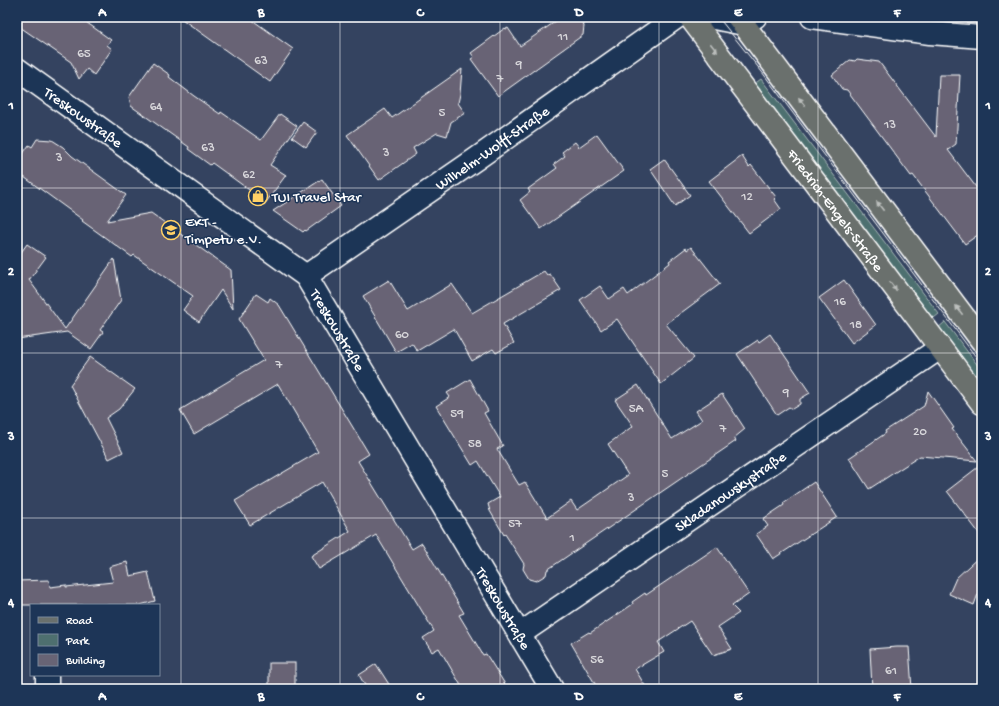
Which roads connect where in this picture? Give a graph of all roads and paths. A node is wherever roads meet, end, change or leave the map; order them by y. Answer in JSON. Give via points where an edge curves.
{"nodes":[{"id":1,"x":677,"y":17,"type":"edge"},
{"id":2,"x":690,"y":17,"type":"edge"},
{"id":3,"x":709,"y":17,"type":"edge"},
{"id":4,"x":812,"y":17,"type":"edge"},
{"id":5,"x":746,"y":19,"type":"edge"},
{"id":6,"x":932,"y":25,"type":"edge"},
{"id":7,"x":982,"y":37,"type":"edge"},
{"id":8,"x":17,"y":69,"type":"edge"},
{"id":9,"x":306,"y":276,"type":"junction"},
{"id":10,"x":982,"y":341,"type":"edge"},
{"id":11,"x":940,"y":348,"type":"junction"},
{"id":12,"x":982,"y":403,"type":"edge"},
{"id":13,"x":520,"y":634,"type":"junction"},
{"id":14,"x":47,"y":676,"type":"edge"},
{"id":15,"x":47,"y":689,"type":"edge"},
{"id":16,"x":552,"y":689,"type":"edge"}],
"edges":[{"from":1,"to":9,"type":"street","name":"Wilhelm-Wolff-Straße"},
{"from":2,"to":11,"type":"main road","name":"Friedrich-Engels-Straße","one_way":true},
{"from":3,"to":5,"type":"street"},
{"from":4,"to":6,"type":"street"},
{"from":10,"to":5,"type":"main road","one_way":true},
{"from":6,"to":7,"type":"street"},
{"from":8,"to":9,"type":"street","name":"Treskowstraße"},
{"from":9,"to":13,"type":"street","name":"Treskowstraße"},
{"from":11,"to":12,"type":"main road","name":"Friedrich-Engels-Straße"},
{"from":11,"to":13,"type":"street","name":"Skladanowskystraße"},
{"from":13,"to":16,"type":"street","name":"Treskowstraße"},
{"from":14,"to":15,"type":"street"}]}
